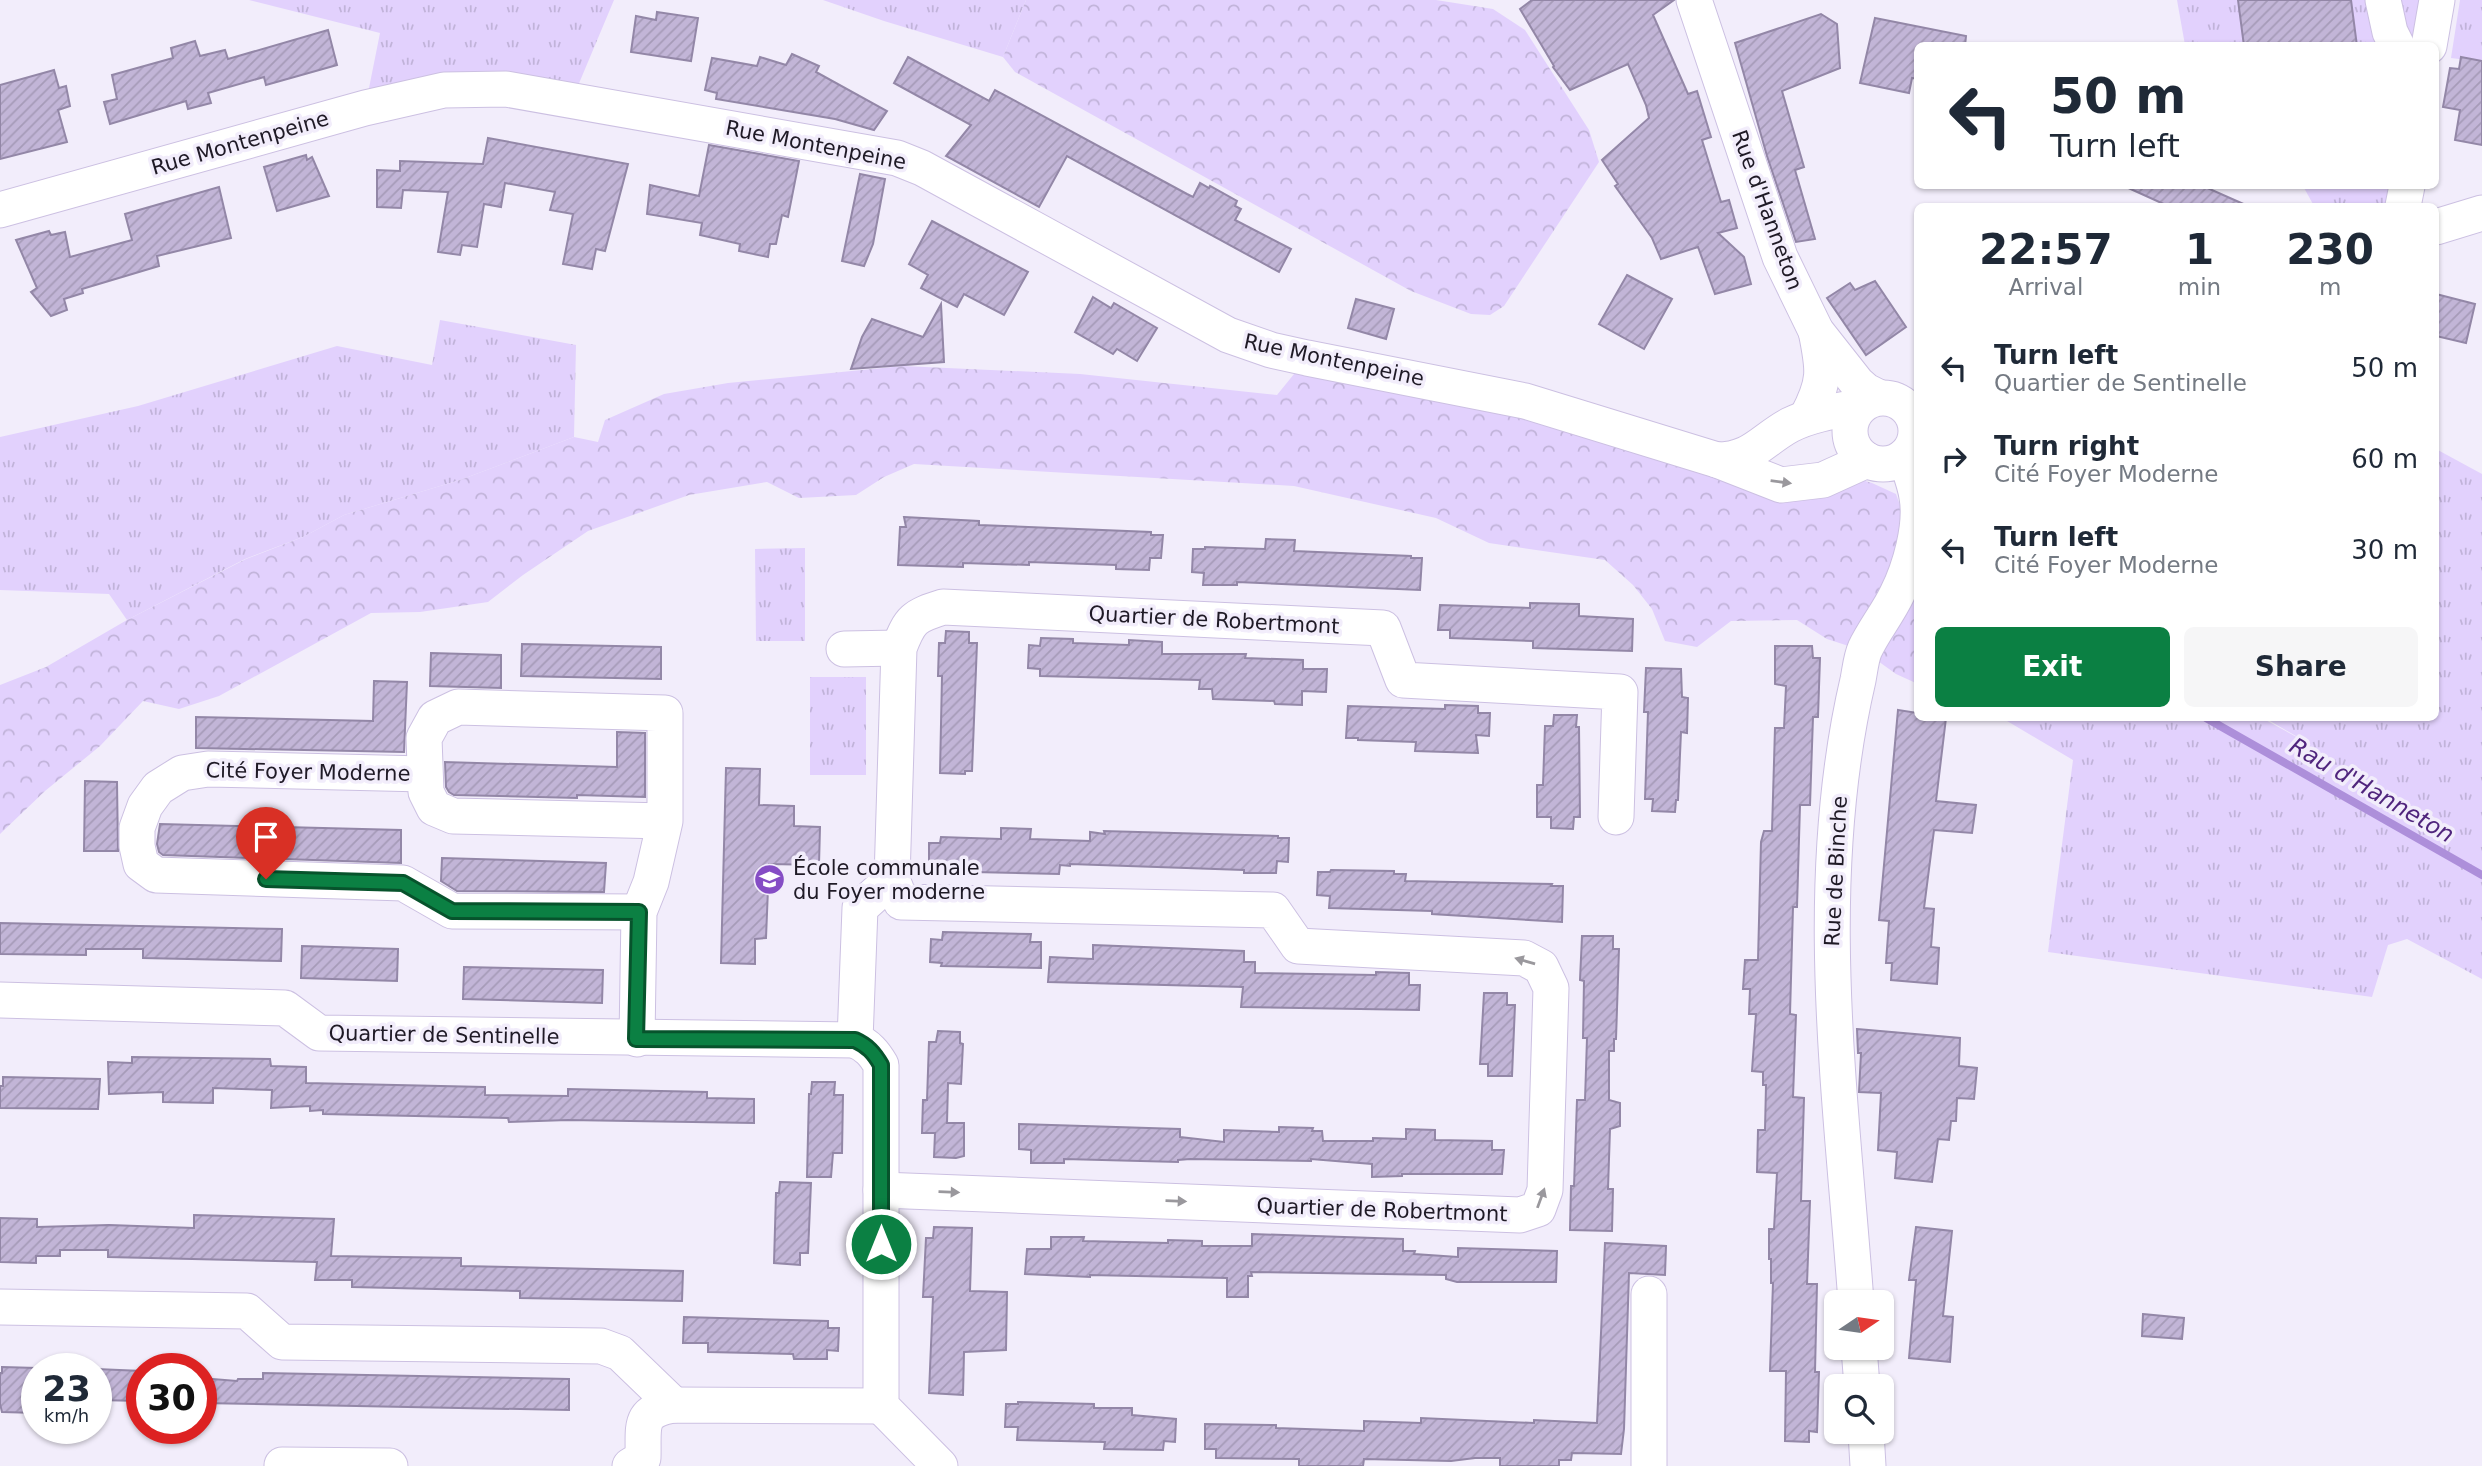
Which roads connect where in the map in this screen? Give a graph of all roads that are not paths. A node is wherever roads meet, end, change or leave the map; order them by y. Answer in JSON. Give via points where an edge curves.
{"nodes":[{"id":1,"x":1693,"y":0,"type":"edge"},
{"id":2,"x":2383,"y":0,"type":"edge"},
{"id":3,"x":2437,"y":0,"type":"edge"},
{"id":4,"x":2395,"y":42,"type":"edge"},
{"id":5,"x":2430,"y":42,"type":"edge"},
{"id":6,"x":0,"y":210,"type":"edge"},
{"id":7,"x":2482,"y":213,"type":"edge"},
{"id":8,"x":2439,"y":226,"type":"edge"},
{"id":9,"x":1816,"y":331,"type":"junction"},
{"id":10,"x":1891,"y":404,"type":"edge"},
{"id":11,"x":1914,"y":416,"type":"edge"},
{"id":12,"x":1807,"y":417,"type":"junction"},
{"id":13,"x":1914,"y":443,"type":"edge"},
{"id":14,"x":1905,"y":456,"type":"junction"},
{"id":15,"x":1717,"y":460,"type":"junction"},
{"id":16,"x":1867,"y":460,"type":"junction"},
{"id":17,"x":1914,"y":488,"type":"edge"},
{"id":18,"x":1914,"y":547,"type":"edge"},
{"id":19,"x":899,"y":648,"type":"junction"},
{"id":20,"x":844,"y":649,"type":"dead end"},
{"id":21,"x":424,"y":774,"type":"junction"},
{"id":22,"x":1616,"y":817,"type":"dead end"},
{"id":23,"x":666,"y":821,"type":"junction"},
{"id":24,"x":892,"y":879,"type":"junction"},
{"id":25,"x":639,"y":912,"type":"junction"},
{"id":26,"x":0,"y":1000,"type":"edge"},
{"id":27,"x":636,"y":1039,"type":"junction"},
{"id":28,"x":855,"y":1040,"type":"junction"},
{"id":29,"x":881,"y":1190,"type":"junction"},
{"id":30,"x":1855,"y":1290,"type":"edge"},
{"id":31,"x":1650,"y":1293,"type":"dead end"},
{"id":32,"x":0,"y":1307,"type":"edge"},
{"id":33,"x":674,"y":1405,"type":"junction"},
{"id":34,"x":881,"y":1406,"type":"junction"},
{"id":35,"x":1867,"y":1444,"type":"edge"},
{"id":36,"x":282,"y":1465,"type":"edge"},
{"id":37,"x":390,"y":1466,"type":"edge"},
{"id":38,"x":630,"y":1466,"type":"edge"},
{"id":39,"x":940,"y":1466,"type":"edge"},
{"id":40,"x":1649,"y":1466,"type":"edge"},
{"id":41,"x":1868,"y":1466,"type":"edge"}],
"edges":[{"from":1,"to":9,"type":"street","name":"Rue d'Hanneton","via":[[1780,257]]},
{"from":2,"to":4,"type":"street"},
{"from":3,"to":5,"type":"street"},
{"from":6,"to":15,"type":"street","name":"Rue Montenpeine","via":[[404,99],[444,90],[506,89],[897,158],[1250,344],[1525,401]]},
{"from":7,"to":8,"type":"street"},
{"from":9,"to":10,"type":"street","name":"Rue d'Hanneton","via":[[1857,383]]},
{"from":9,"to":12,"type":"street","via":[[1824,368],[1818,396]]},
{"from":10,"to":11,"type":"street"},
{"from":10,"to":12,"type":"street","name":"Rue Montenpeine"},
{"from":10,"to":16,"type":"street","via":[[1854,413],[1852,443]]},
{"from":12,"to":15,"type":"street","name":"Rue Montenpeine","via":[[1751,453]]},
{"from":13,"to":14,"type":"street"},
{"from":14,"to":16,"type":"street","via":[[1887,464]]},
{"from":14,"to":17,"type":"street","name":"Rue de Binche"},
{"from":15,"to":16,"type":"street","name":"Rue Montenpeine","one_way":true,"via":[[1781,485],[1823,480]]},
{"from":18,"to":30,"type":"street","name":"Rue de Binche","via":[[1898,594],[1864,651],[1842,771],[1835,852],[1833,1010]]},
{"from":19,"to":20,"type":"street"},
{"from":19,"to":22,"type":"street","name":"Quartier de Robertmont","via":[[917,615],[943,607],[1383,628],[1403,680],[1620,692]]},
{"from":19,"to":24,"type":"street","name":"Quartier de Robertmont"},
{"from":21,"to":23,"type":"street","name":"Cité Foyer Moderne","via":[[434,808],[453,816]]},
{"from":21,"to":23,"type":"street","name":"Cité Foyer Moderne","via":[[424,738],[435,719],[458,707],[665,713]]},
{"from":21,"to":25,"type":"street","name":"Cité Foyer Moderne","via":[[208,769],[181,773],[158,788],[145,806],[137,828],[141,864],[156,875],[403,883],[452,911]]},
{"from":23,"to":25,"type":"street","name":"Cité Foyer Moderne"},
{"from":24,"to":28,"type":"street","via":[[859,908]]},
{"from":29,"to":24,"type":"street","name":"Quartier de Robertmont","one_way":true,"via":[[1520,1215],[1538,1209],[1545,1190],[1551,988],[1541,967],[1524,958],[1298,946],[1273,910],[901,902]]},
{"from":25,"to":27,"type":"street","name":"Cité Foyer Moderne"},
{"from":26,"to":27,"type":"street","name":"Quartier de Sentinelle","via":[[285,1008],[319,1033]]},
{"from":27,"to":28,"type":"street","name":"Quartier de Sentinelle"},
{"from":28,"to":29,"type":"street","via":[[874,1053],[881,1065]]},
{"from":29,"to":34,"type":"street"},
{"from":31,"to":40,"type":"street"},
{"from":32,"to":33,"type":"street","via":[[247,1311],[282,1342],[601,1346],[620,1353]]},
{"from":33,"to":34,"type":"street"},
{"from":33,"to":38,"type":"street","via":[[649,1413],[644,1421],[643,1458]]},
{"from":34,"to":39,"type":"street"},
{"from":35,"to":41,"type":"street"},
{"from":36,"to":37,"type":"street"}]}
